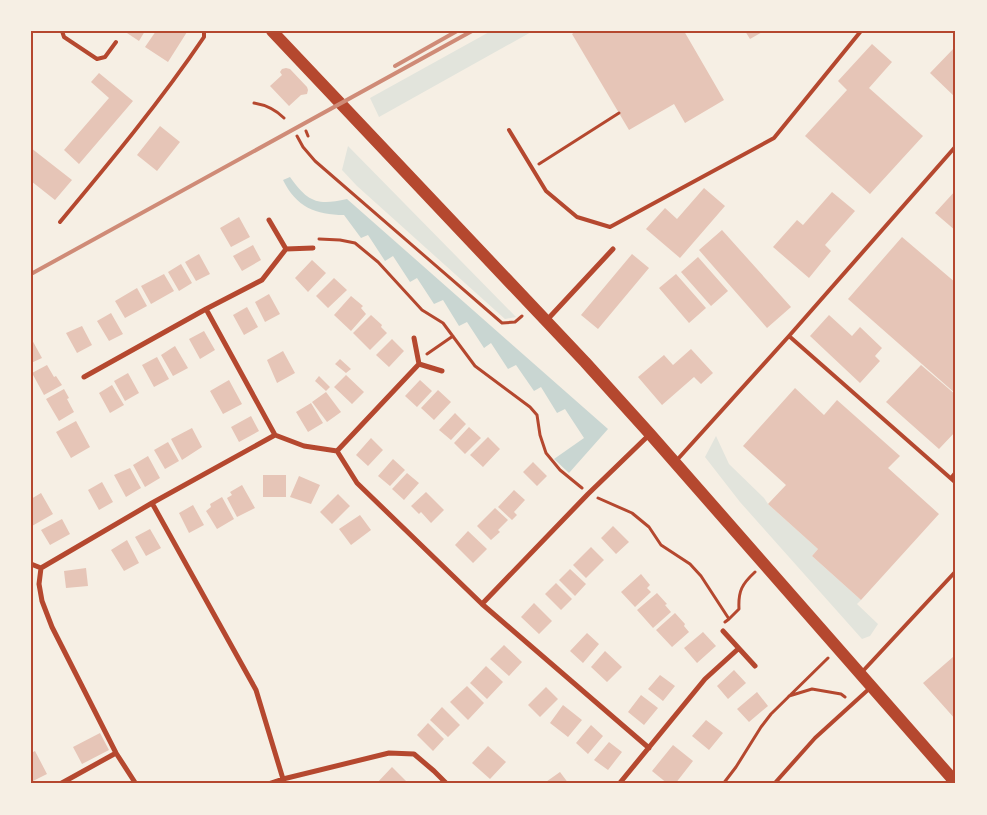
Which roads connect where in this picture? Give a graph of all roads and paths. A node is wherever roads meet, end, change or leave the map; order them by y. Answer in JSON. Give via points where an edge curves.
{"nodes":[{"id":1,"x":62,"y":31,"type":"edge"},
{"id":2,"x":204,"y":31,"type":"edge"},
{"id":3,"x":272,"y":31,"type":"edge"},
{"id":4,"x":861,"y":31,"type":"edge"},
{"id":5,"x":116,"y":42,"type":"dead end"},
{"id":6,"x":254,"y":103,"type":"dead end"},
{"id":7,"x":619,"y":113,"type":"dead end"},
{"id":8,"x":284,"y":118,"type":"dead end"},
{"id":9,"x":509,"y":130,"type":"dead end"},
{"id":10,"x":306,"y":131,"type":"dead end"},
{"id":11,"x":298,"y":136,"type":"dead end"},
{"id":12,"x":308,"y":136,"type":"dead end"},
{"id":13,"x":955,"y":147,"type":"edge"},
{"id":14,"x":532,"y":168,"type":"junction"},
{"id":15,"x":269,"y":220,"type":"dead end"},
{"id":16,"x":60,"y":222,"type":"dead end"},
{"id":17,"x":313,"y":248,"type":"joint"},
{"id":18,"x":286,"y":249,"type":"junction"},
{"id":19,"x":613,"y":249,"type":"dead end"},
{"id":20,"x":532,"y":307,"type":"junction"},
{"id":21,"x":206,"y":309,"type":"junction"},
{"id":22,"x":546,"y":322,"type":"junction"},
{"id":23,"x":453,"y":336,"type":"junction"},
{"id":24,"x":789,"y":336,"type":"junction"},
{"id":25,"x":414,"y":338,"type":"dead end"},
{"id":26,"x":419,"y":364,"type":"junction"},
{"id":27,"x":442,"y":371,"type":"dead end"},
{"id":28,"x":84,"y":376,"type":"dead end"},
{"id":29,"x":650,"y":434,"type":"junction"},
{"id":30,"x":275,"y":435,"type":"junction"},
{"id":31,"x":337,"y":451,"type":"junction"},
{"id":32,"x":674,"y":462,"type":"junction"},
{"id":33,"x":956,"y":472,"type":"edge"},
{"id":34,"x":950,"y":478,"type":"junction"},
{"id":35,"x":956,"y":483,"type":"edge"},
{"id":36,"x":588,"y":494,"type":"junction"},
{"id":37,"x":152,"y":503,"type":"junction"},
{"id":38,"x":31,"y":564,"type":"edge"},
{"id":39,"x":764,"y":565,"type":"junction"},
{"id":40,"x":41,"y":568,"type":"junction"},
{"id":41,"x":956,"y":571,"type":"edge"},
{"id":42,"x":482,"y":604,"type":"junction"},
{"id":43,"x":729,"y":619,"type":"junction"},
{"id":44,"x":724,"y":623,"type":"dead end"},
{"id":45,"x":723,"y":631,"type":"dead end"},
{"id":46,"x":738,"y":648,"type":"junction"},
{"id":47,"x":838,"y":649,"type":"junction"},
{"id":48,"x":755,"y":666,"type":"dead end"},
{"id":49,"x":860,"y":674,"type":"junction"},
{"id":50,"x":872,"y":687,"type":"junction"},
{"id":51,"x":788,"y":696,"type":"junction"},
{"id":52,"x":854,"y":703,"type":"junction"},
{"id":53,"x":649,"y":748,"type":"junction"},
{"id":54,"x":116,"y":753,"type":"junction"},
{"id":55,"x":283,"y":779,"type":"junction"},
{"id":56,"x":956,"y":783,"type":"edge"},
{"id":57,"x":60,"y":784,"type":"edge"},
{"id":58,"x":136,"y":784,"type":"edge"},
{"id":59,"x":268,"y":784,"type":"edge"},
{"id":60,"x":447,"y":784,"type":"edge"},
{"id":61,"x":619,"y":784,"type":"edge"},
{"id":62,"x":723,"y":784,"type":"edge"},
{"id":63,"x":774,"y":784,"type":"edge"}],
"edges":[{"from":1,"to":5,"type":"lane","via":[[64,37],[97,59],[105,57]]},
{"from":2,"to":16,"type":"lane","via":[[204,36],[177,76]]},
{"from":3,"to":20,"type":"main road"},
{"from":4,"to":14,"type":"lane","via":[[774,138],[610,227],[577,217],[546,191]]},
{"from":6,"to":8,"type":"path","via":[[264,104]]},
{"from":7,"to":14,"type":"path"},
{"from":9,"to":14,"type":"lane"},
{"from":10,"to":12,"type":"path"},
{"from":11,"to":20,"type":"path","via":[[315,160],[502,323],[515,322]]},
{"from":13,"to":24,"type":"lane"},
{"from":15,"to":18,"type":"street"},
{"from":17,"to":18,"type":"street"},
{"from":17,"to":23,"type":"path","via":[[318,239],[355,243],[378,262],[422,310],[443,323]]},
{"from":18,"to":21,"type":"street","via":[[262,280]]},
{"from":19,"to":22,"type":"street"},
{"from":20,"to":22,"type":"main road"},
{"from":21,"to":28,"type":"street"},
{"from":21,"to":30,"type":"street"},
{"from":22,"to":29,"type":"main road"},
{"from":23,"to":26,"type":"path","via":[[428,353]]},
{"from":23,"to":36,"type":"path","via":[[474,366],[530,406],[537,415],[546,453]]},
{"from":24,"to":32,"type":"lane"},
{"from":24,"to":34,"type":"lane"},
{"from":25,"to":26,"type":"street"},
{"from":26,"to":27,"type":"street"},
{"from":26,"to":31,"type":"street"},
{"from":29,"to":32,"type":"main road"},
{"from":29,"to":36,"type":"street"},
{"from":30,"to":31,"type":"street","via":[[304,446]]},
{"from":30,"to":37,"type":"street"},
{"from":31,"to":42,"type":"street","via":[[357,483]]},
{"from":32,"to":39,"type":"main road"},
{"from":33,"to":34,"type":"lane"},
{"from":34,"to":35,"type":"lane"},
{"from":36,"to":42,"type":"street"},
{"from":36,"to":43,"type":"path","via":[[632,513],[649,527],[661,545],[702,576]]},
{"from":37,"to":40,"type":"street"},
{"from":37,"to":55,"type":"street","via":[[256,690]]},
{"from":38,"to":40,"type":"street"},
{"from":39,"to":43,"type":"path","via":[[745,582],[738,598],[739,609]]},
{"from":39,"to":47,"type":"main road"},
{"from":40,"to":54,"type":"street","via":[[42,601],[52,627]]},
{"from":41,"to":49,"type":"lane"},
{"from":42,"to":53,"type":"street"},
{"from":43,"to":44,"type":"path"},
{"from":45,"to":46,"type":"street"},
{"from":46,"to":48,"type":"street"},
{"from":46,"to":53,"type":"street","via":[[705,680]]},
{"from":47,"to":49,"type":"main road"},
{"from":47,"to":51,"type":"path"},
{"from":49,"to":50,"type":"main road"},
{"from":50,"to":52,"type":"lane"},
{"from":50,"to":56,"type":"main road"},
{"from":51,"to":52,"type":"path","via":[[812,689],[841,694]]},
{"from":51,"to":62,"type":"path","via":[[761,727]]},
{"from":52,"to":63,"type":"lane","via":[[815,738]]},
{"from":53,"to":61,"type":"street"},
{"from":54,"to":57,"type":"street"},
{"from":54,"to":58,"type":"street"},
{"from":55,"to":59,"type":"street"},
{"from":55,"to":60,"type":"street","via":[[389,753],[414,754]]}]}
